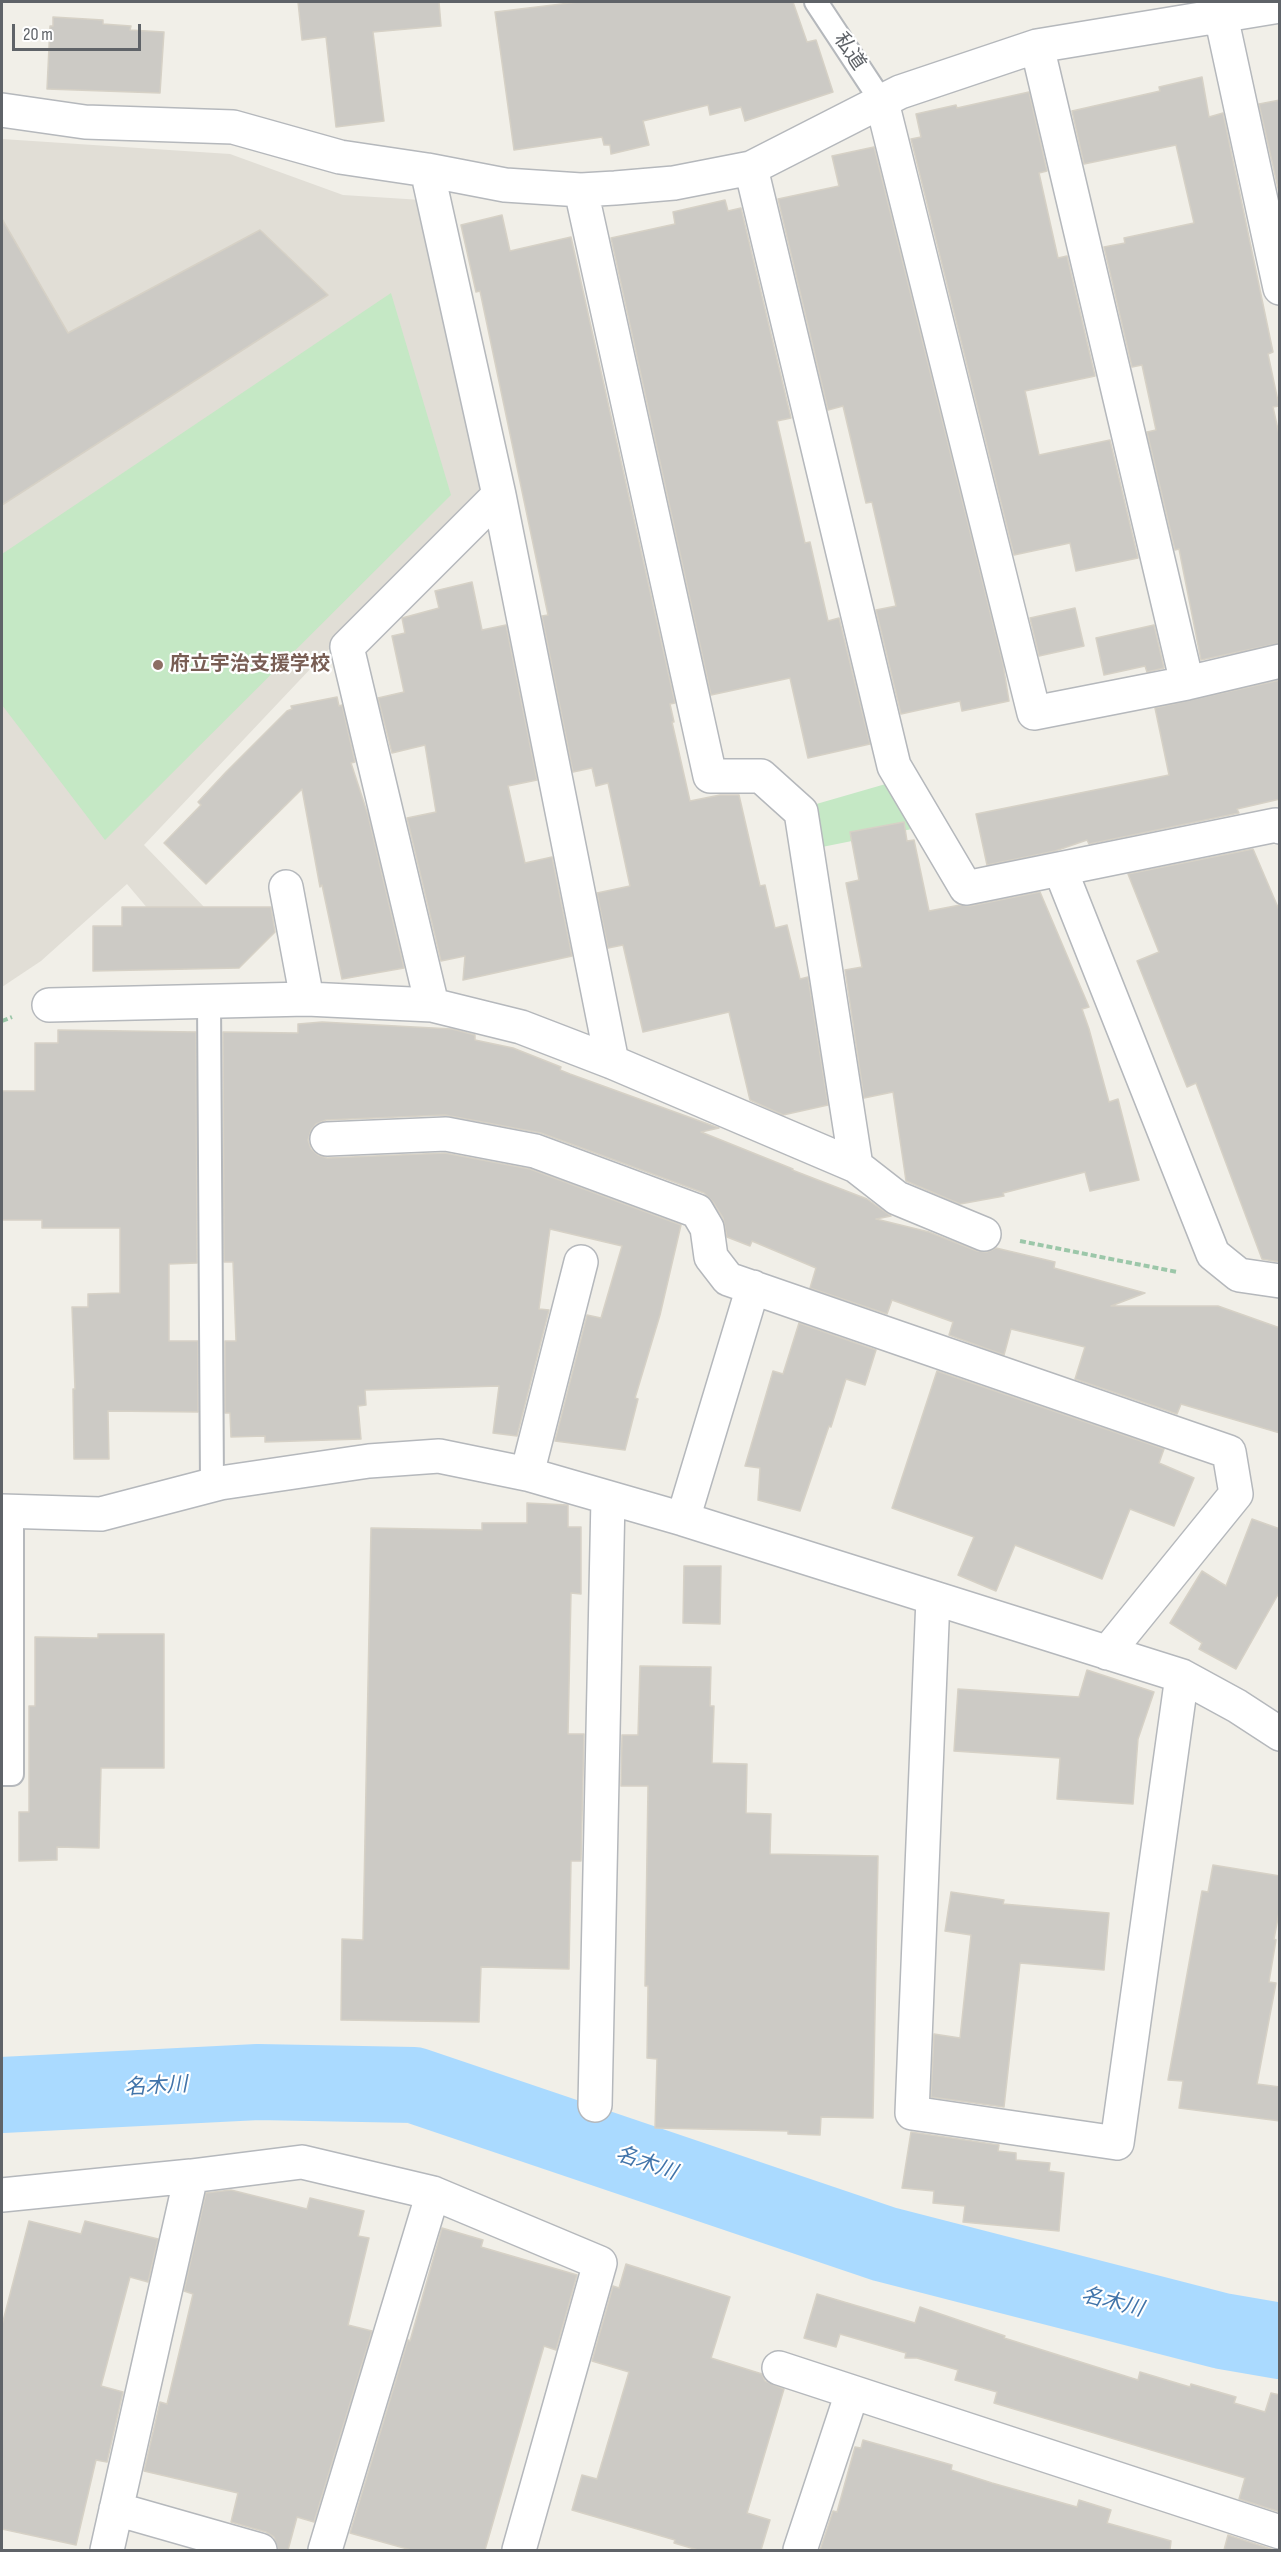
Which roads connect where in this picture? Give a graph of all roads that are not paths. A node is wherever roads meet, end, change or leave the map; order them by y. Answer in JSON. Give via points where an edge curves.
{"nodes":[{"id":1,"x":816,"y":2,"type":"edge"},
{"id":2,"x":1280,"y":6,"type":"edge"},
{"id":3,"x":1221,"y":16,"type":"junction"},
{"id":4,"x":1037,"y":46,"type":"junction"},
{"id":5,"x":882,"y":102,"type":"junction"},
{"id":6,"x":2,"y":110,"type":"edge"},
{"id":7,"x":751,"y":168,"type":"junction"},
{"id":8,"x":427,"y":170,"type":"junction"},
{"id":9,"x":581,"y":190,"type":"junction"},
{"id":10,"x":1280,"y":288,"type":"edge"},
{"id":11,"x":500,"y":495,"type":"junction"},
{"id":12,"x":1280,"y":661,"type":"edge"},
{"id":13,"x":1187,"y":683,"type":"junction"},
{"id":14,"x":1280,"y":827,"type":"edge"},
{"id":15,"x":1060,"y":869,"type":"junction"},
{"id":16,"x":286,"y":886,"type":"dead end"},
{"id":17,"x":307,"y":999,"type":"junction"},
{"id":18,"x":209,"y":1001,"type":"junction"},
{"id":19,"x":49,"y":1005,"type":"dead end"},
{"id":20,"x":432,"y":1005,"type":"junction"},
{"id":21,"x":612,"y":1062,"type":"junction"},
{"id":22,"x":327,"y":1139,"type":"dead end"},
{"id":23,"x":856,"y":1167,"type":"junction"},
{"id":24,"x":984,"y":1234,"type":"road end"},
{"id":25,"x":581,"y":1262,"type":"dead end"},
{"id":26,"x":1280,"y":1281,"type":"edge"},
{"id":27,"x":753,"y":1287,"type":"junction"},
{"id":28,"x":526,"y":1474,"type":"junction"},
{"id":29,"x":212,"y":1485,"type":"junction"},
{"id":30,"x":608,"y":1498,"type":"junction"},
{"id":31,"x":7,"y":1511,"type":"edge"},
{"id":32,"x":683,"y":1519,"type":"junction"},
{"id":33,"x":933,"y":1598,"type":"junction"},
{"id":34,"x":1107,"y":1653,"type":"junction"},
{"id":35,"x":1182,"y":1676,"type":"junction"},
{"id":36,"x":1238,"y":1706,"type":"junction"},
{"id":37,"x":1280,"y":1708,"type":"edge"},
{"id":38,"x":1280,"y":1734,"type":"edge"},
{"id":39,"x":2,"y":1774,"type":"edge"},
{"id":40,"x":595,"y":2105,"type":"dead end"},
{"id":41,"x":190,"y":2176,"type":"junction"},
{"id":42,"x":433,"y":2193,"type":"junction"},
{"id":43,"x":2,"y":2195,"type":"edge"},
{"id":44,"x":779,"y":2368,"type":"dead end"},
{"id":45,"x":852,"y":2393,"type":"junction"},
{"id":46,"x":116,"y":2509,"type":"junction"},
{"id":47,"x":1280,"y":2532,"type":"edge"},
{"id":48,"x":107,"y":2550,"type":"edge"},
{"id":49,"x":261,"y":2550,"type":"edge"},
{"id":50,"x":325,"y":2550,"type":"edge"},
{"id":51,"x":519,"y":2550,"type":"edge"},
{"id":52,"x":800,"y":2550,"type":"edge"}],
"edges":[{"from":1,"to":5,"type":"lane","name":"私道"},
{"from":2,"to":3,"type":"street"},
{"from":3,"to":4,"type":"street"},
{"from":3,"to":10,"type":"street"},
{"from":4,"to":5,"type":"street","via":[[900,92]]},
{"from":4,"to":13,"type":"street"},
{"from":5,"to":7,"type":"street"},
{"from":5,"to":13,"type":"street","via":[[1034,713]]},
{"from":6,"to":8,"type":"street","via":[[85,122],[233,127],[340,157]]},
{"from":7,"to":9,"type":"street","via":[[674,183]]},
{"from":7,"to":15,"type":"street","via":[[894,766],[966,888]]},
{"from":8,"to":9,"type":"street","via":[[505,184]]},
{"from":8,"to":11,"type":"street"},
{"from":9,"to":23,"type":"street","via":[[710,776],[761,776],[801,812]]},
{"from":11,"to":20,"type":"street","via":[[347,647]]},
{"from":11,"to":21,"type":"street"},
{"from":12,"to":13,"type":"street"},
{"from":14,"to":15,"type":"street"},
{"from":15,"to":26,"type":"street","via":[[1213,1254],[1239,1275]]},
{"from":16,"to":17,"type":"street"},
{"from":17,"to":18,"type":"street"},
{"from":17,"to":20,"type":"street"},
{"from":18,"to":19,"type":"street"},
{"from":18,"to":29,"type":"lane"},
{"from":20,"to":21,"type":"street","via":[[521,1027]]},
{"from":21,"to":23,"type":"street"},
{"from":22,"to":27,"type":"street","via":[[446,1134],[535,1152],[697,1211],[707,1228],[711,1257],[728,1279]]},
{"from":23,"to":24,"type":"street","via":[[897,1198]]},
{"from":25,"to":28,"type":"street"},
{"from":27,"to":32,"type":"street"},
{"from":27,"to":34,"type":"street","via":[[1229,1452],[1236,1494]]},
{"from":28,"to":29,"type":"street","via":[[440,1456],[369,1461]]},
{"from":28,"to":30,"type":"street"},
{"from":29,"to":31,"type":"street","via":[[101,1514]]},
{"from":30,"to":32,"type":"street"},
{"from":30,"to":40,"type":"street"},
{"from":31,"to":39,"type":"lane","via":[[12,1773]]},
{"from":32,"to":33,"type":"street"},
{"from":33,"to":34,"type":"street"},
{"from":33,"to":35,"type":"street","via":[[912,2113],[1117,2143]]},
{"from":34,"to":35,"type":"street"},
{"from":35,"to":36,"type":"street"},
{"from":36,"to":37,"type":"street"},
{"from":36,"to":38,"type":"street"},
{"from":41,"to":42,"type":"street","via":[[302,2162]]},
{"from":41,"to":43,"type":"street"},
{"from":41,"to":46,"type":"street"},
{"from":42,"to":50,"type":"street"},
{"from":42,"to":51,"type":"street","via":[[600,2263]]},
{"from":44,"to":45,"type":"street"},
{"from":45,"to":47,"type":"street"},
{"from":45,"to":52,"type":"street"},
{"from":46,"to":48,"type":"street"},
{"from":46,"to":49,"type":"street"}]}
